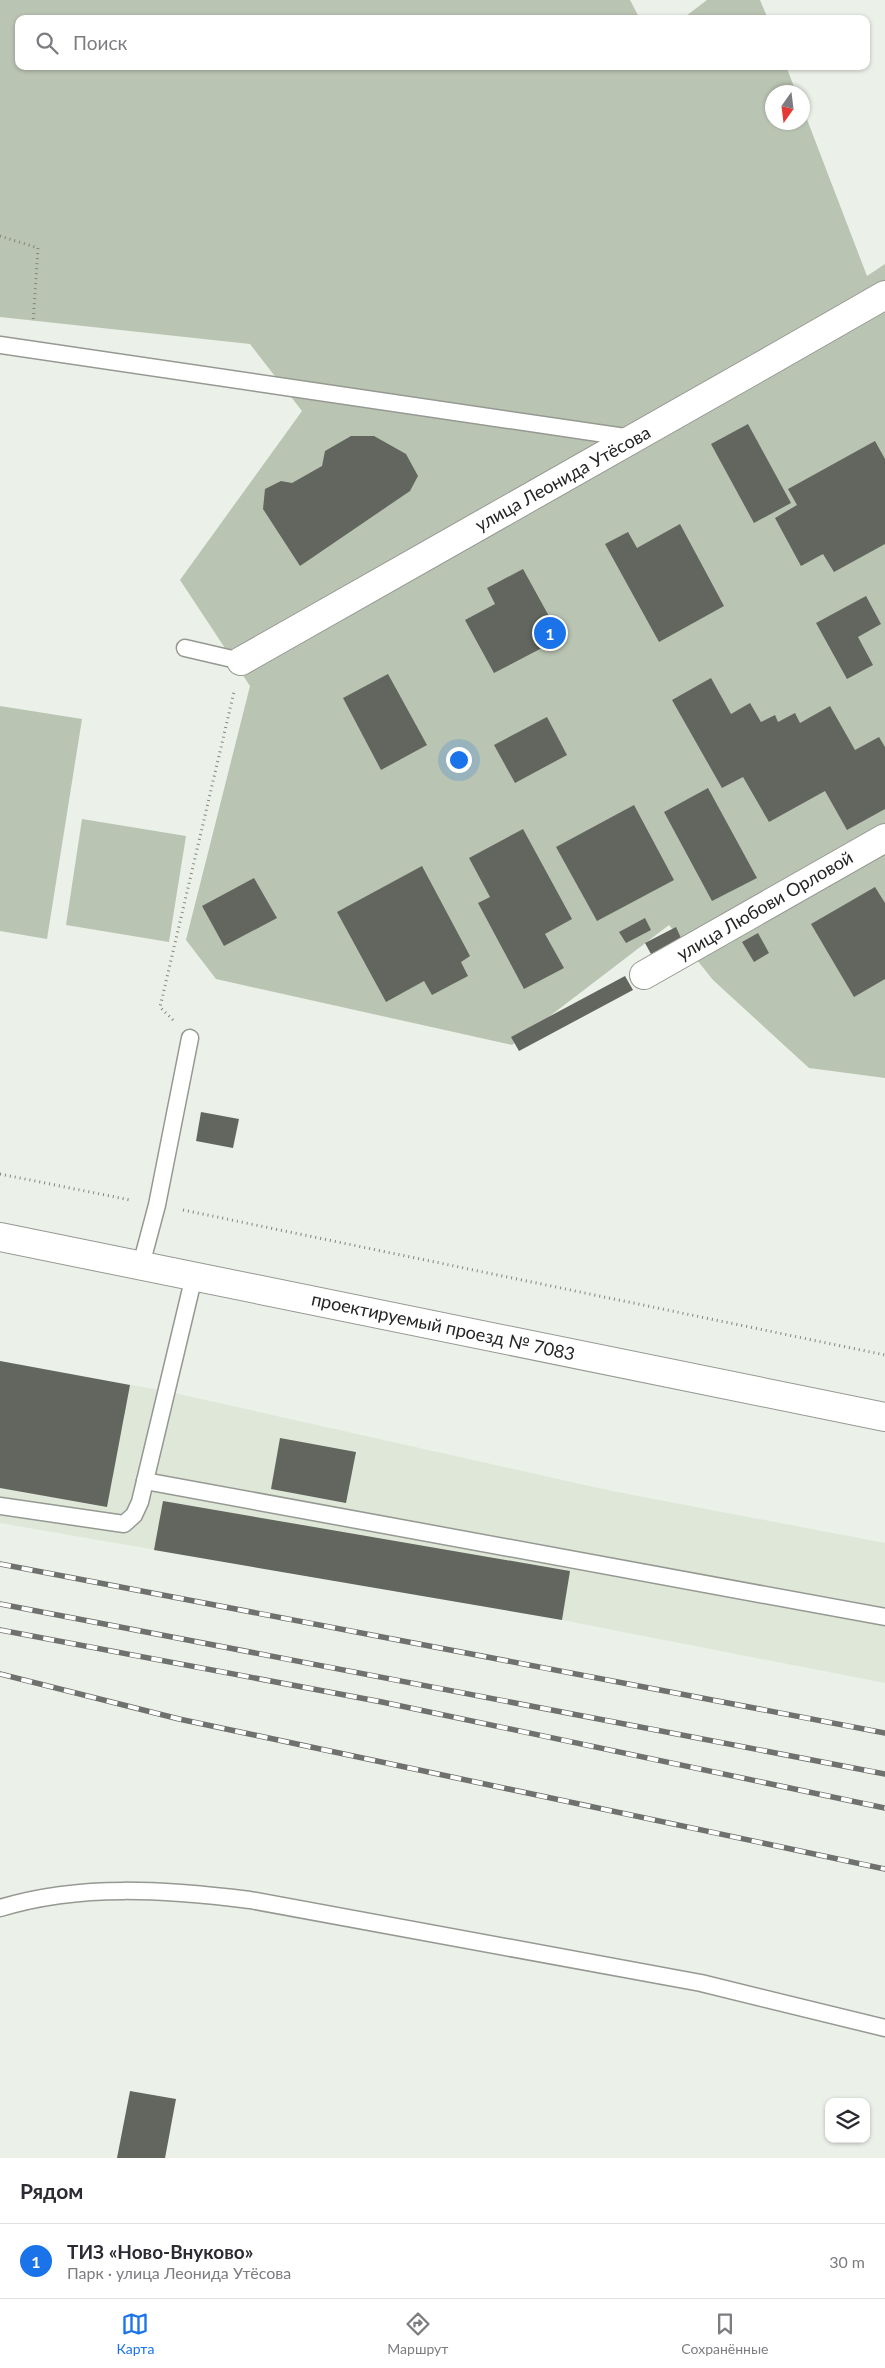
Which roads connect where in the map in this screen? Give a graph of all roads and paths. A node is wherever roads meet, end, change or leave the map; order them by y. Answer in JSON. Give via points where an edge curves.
{"nodes":[{"id":1,"x":0,"y":236,"type":"edge"},
{"id":2,"x":885,"y":295,"type":"edge"},
{"id":3,"x":0,"y":345,"type":"edge"},
{"id":4,"x":31,"y":349,"type":"junction"},
{"id":5,"x":637,"y":438,"type":"junction"},
{"id":6,"x":186,"y":648,"type":"dead end"},
{"id":7,"x":241,"y":661,"type":"junction"},
{"id":8,"x":885,"y":838,"type":"edge"},
{"id":9,"x":644,"y":975,"type":"dead end"},
{"id":10,"x":190,"y":1038,"type":"joint"},
{"id":11,"x":0,"y":1174,"type":"edge"},
{"id":12,"x":157,"y":1205,"type":"junction"},
{"id":13,"x":0,"y":1237,"type":"edge"},
{"id":14,"x":141,"y":1265,"type":"junction"},
{"id":15,"x":194,"y":1276,"type":"junction"},
{"id":16,"x":885,"y":1355,"type":"edge"},
{"id":17,"x":885,"y":1418,"type":"edge"},
{"id":18,"x":145,"y":1481,"type":"junction"},
{"id":19,"x":0,"y":1506,"type":"edge"},
{"id":20,"x":885,"y":1617,"type":"edge"},
{"id":21,"x":0,"y":1908,"type":"edge"},
{"id":22,"x":885,"y":2028,"type":"edge"}],
"edges":[{"from":1,"to":4,"type":"path","via":[[38,248]]},
{"from":2,"to":5,"type":"street","name":"улица Леонида Утёсова"},
{"from":3,"to":4,"type":"lane"},
{"from":4,"to":5,"type":"lane"},
{"from":5,"to":7,"type":"street","name":"улица Леонида Утёсова"},
{"from":6,"to":7,"type":"lane"},
{"from":7,"to":10,"type":"path","via":[[160,1007]]},
{"from":8,"to":9,"type":"street","name":"улица Любови Орловой"},
{"from":10,"to":12,"type":"lane"},
{"from":11,"to":12,"type":"path"},
{"from":12,"to":14,"type":"lane"},
{"from":12,"to":16,"type":"path"},
{"from":13,"to":14,"type":"street","name":"проектируемый проезд № 7083"},
{"from":14,"to":15,"type":"street","name":"проектируемый проезд № 7083"},
{"from":15,"to":17,"type":"street","name":"проектируемый проезд № 7083"},
{"from":15,"to":18,"type":"lane"},
{"from":18,"to":19,"type":"lane","via":[[134,1515],[124,1524]]},
{"from":18,"to":20,"type":"lane"},
{"from":21,"to":22,"type":"lane","via":[[21,1901],[90,1891],[183,1892],[250,1900],[701,1983]]}]}
